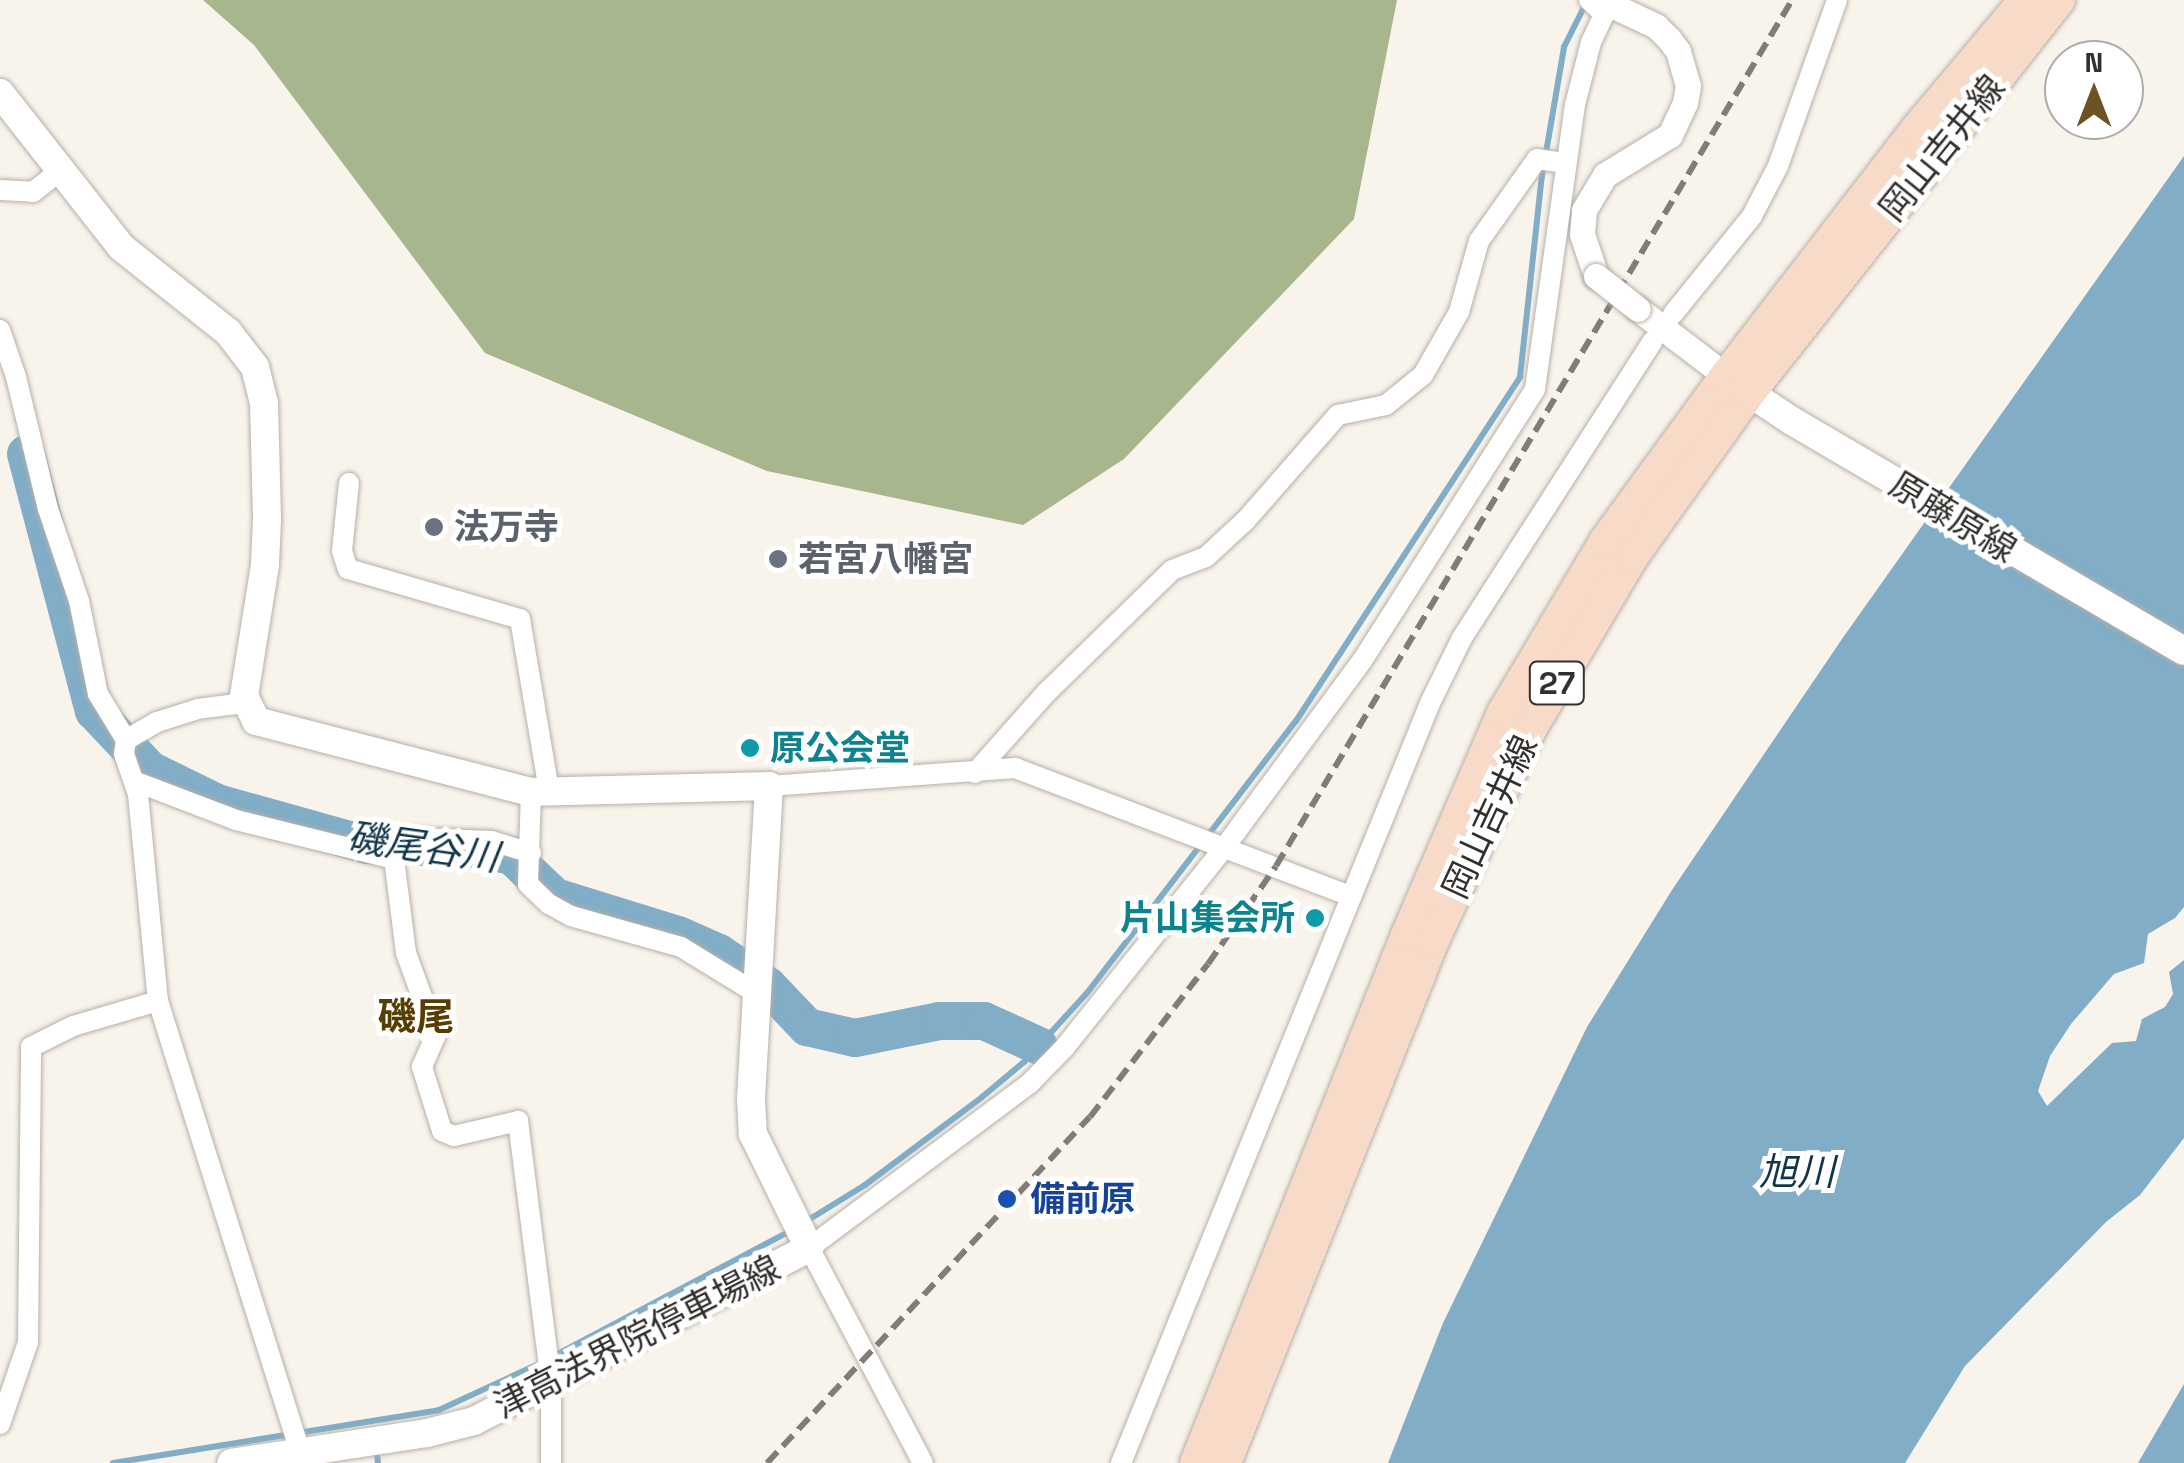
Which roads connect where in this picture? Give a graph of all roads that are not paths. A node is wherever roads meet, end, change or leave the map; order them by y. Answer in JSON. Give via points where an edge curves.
{"nodes":[{"id":1,"x":1836,"y":0,"type":"edge"},
{"id":2,"x":2025,"y":0,"type":"edge"},
{"id":3,"x":2059,"y":0,"type":"edge"},
{"id":4,"x":1602,"y":5,"type":"edge"},
{"id":5,"x":0,"y":93,"type":"edge"},
{"id":6,"x":1551,"y":161,"type":"junction"},
{"id":7,"x":61,"y":170,"type":"junction"},
{"id":8,"x":0,"y":190,"type":"edge"},
{"id":9,"x":1672,"y":314,"type":"dead end"},
{"id":10,"x":0,"y":330,"type":"edge"},
{"id":11,"x":1652,"y":341,"type":"dead end"},
{"id":12,"x":1737,"y":384,"type":"junction"},
{"id":13,"x":349,"y":483,"type":"dead end"},
{"id":14,"x":2184,"y":651,"type":"edge"},
{"id":15,"x":244,"y":702,"type":"junction"},
{"id":16,"x":125,"y":745,"type":"junction"},
{"id":17,"x":975,"y":773,"type":"junction"},
{"id":18,"x":134,"y":781,"type":"junction"},
{"id":19,"x":769,"y":786,"type":"junction"},
{"id":20,"x":540,"y":791,"type":"junction"},
{"id":21,"x":1213,"y":844,"type":"junction"},
{"id":22,"x":396,"y":850,"type":"junction"},
{"id":23,"x":531,"y":867,"type":"junction"},
{"id":24,"x":1351,"y":896,"type":"junction"},
{"id":25,"x":757,"y":983,"type":"junction"},
{"id":26,"x":158,"y":1001,"type":"junction"},
{"id":27,"x":802,"y":1235,"type":"junction"},
{"id":28,"x":549,"y":1366,"type":"junction"},
{"id":29,"x":0,"y":1424,"type":"edge"},
{"id":30,"x":298,"y":1440,"type":"junction"},
{"id":31,"x":368,"y":1453,"type":"edge"},
{"id":32,"x":231,"y":1463,"type":"edge"},
{"id":33,"x":550,"y":1463,"type":"edge"},
{"id":34,"x":923,"y":1463,"type":"edge"},
{"id":35,"x":1121,"y":1463,"type":"edge"},
{"id":36,"x":1196,"y":1463,"type":"edge"},
{"id":37,"x":1225,"y":1463,"type":"edge"}],
"edges":[{"from":1,"to":9,"type":"street","via":[[1770,183],[1752,216]]},
{"from":2,"to":12,"type":"main road","name":"岡山吉井線","number":"27","via":[[1916,130]]},
{"from":3,"to":12,"type":"main road","name":"岡山吉井線","number":"27"},
{"from":4,"to":6,"type":"street"},
{"from":4,"to":12,"type":"street","bridge":true,"via":[[1656,26],[1678,51],[1688,86],[1670,135],[1605,175],[1584,210],[1582,234],[1596,276]]},
{"from":5,"to":7,"type":"main road"},
{"from":6,"to":17,"type":"street","via":[[1479,241],[1459,312],[1424,375],[1386,405],[1338,416],[1246,520],[1206,557],[1172,570]]},
{"from":6,"to":21,"type":"street","via":[[1535,389],[1362,660]]},
{"from":7,"to":8,"type":"street","via":[[33,192]]},
{"from":7,"to":15,"type":"main road","via":[[121,247],[228,332],[256,367],[264,403],[266,534]]},
{"from":10,"to":16,"type":"street","via":[[98,694]]},
{"from":11,"to":24,"type":"street","via":[[1462,638]]},
{"from":12,"to":14,"type":"main road","name":"原藤原線"},
{"from":12,"to":36,"type":"main road","name":"岡山吉井線","number":"27","via":[[1606,540],[1503,713],[1406,935]]},
{"from":12,"to":37,"type":"main road","name":"岡山吉井線","number":"27","via":[[1531,728],[1432,943]]},
{"from":13,"to":20,"type":"street","via":[[342,551],[348,569],[520,619]]},
{"from":15,"to":16,"type":"street","via":[[157,722]]},
{"from":15,"to":20,"type":"main road","via":[[268,727]]},
{"from":16,"to":18,"type":"street"},
{"from":17,"to":19,"type":"street"},
{"from":17,"to":21,"type":"street","via":[[1016,768]]},
{"from":18,"to":22,"type":"street","via":[[236,820]]},
{"from":18,"to":26,"type":"street"},
{"from":19,"to":20,"type":"main road"},
{"from":19,"to":25,"type":"main road","name":"津高法界院停車場線"},
{"from":20,"to":23,"type":"street"},
{"from":21,"to":24,"type":"street"},
{"from":21,"to":27,"type":"street","via":[[1030,1083]]},
{"from":22,"to":23,"type":"street","via":[[398,836],[492,841]]},
{"from":22,"to":28,"type":"street","via":[[406,953],[436,1035],[422,1067],[442,1132],[454,1136],[518,1121]]},
{"from":23,"to":25,"type":"street","via":[[528,884],[571,916],[681,947]]},
{"from":24,"to":35,"type":"street"},
{"from":25,"to":27,"type":"main road","name":"津高法界院停車場線","via":[[753,1134]]},
{"from":26,"to":29,"type":"street","via":[[73,1026],[31,1047],[28,1342]]},
{"from":26,"to":30,"type":"street"},
{"from":27,"to":28,"type":"main road","name":"津高法界院停車場線"},
{"from":27,"to":34,"type":"street"},
{"from":28,"to":31,"type":"main road","name":"津高法界院停車場線","via":[[474,1421]]},
{"from":28,"to":33,"type":"street"},
{"from":30,"to":31,"type":"main road","name":"津高法界院停車場線"},
{"from":30,"to":32,"type":"main road","name":"津高法界院停車場線"}]}
